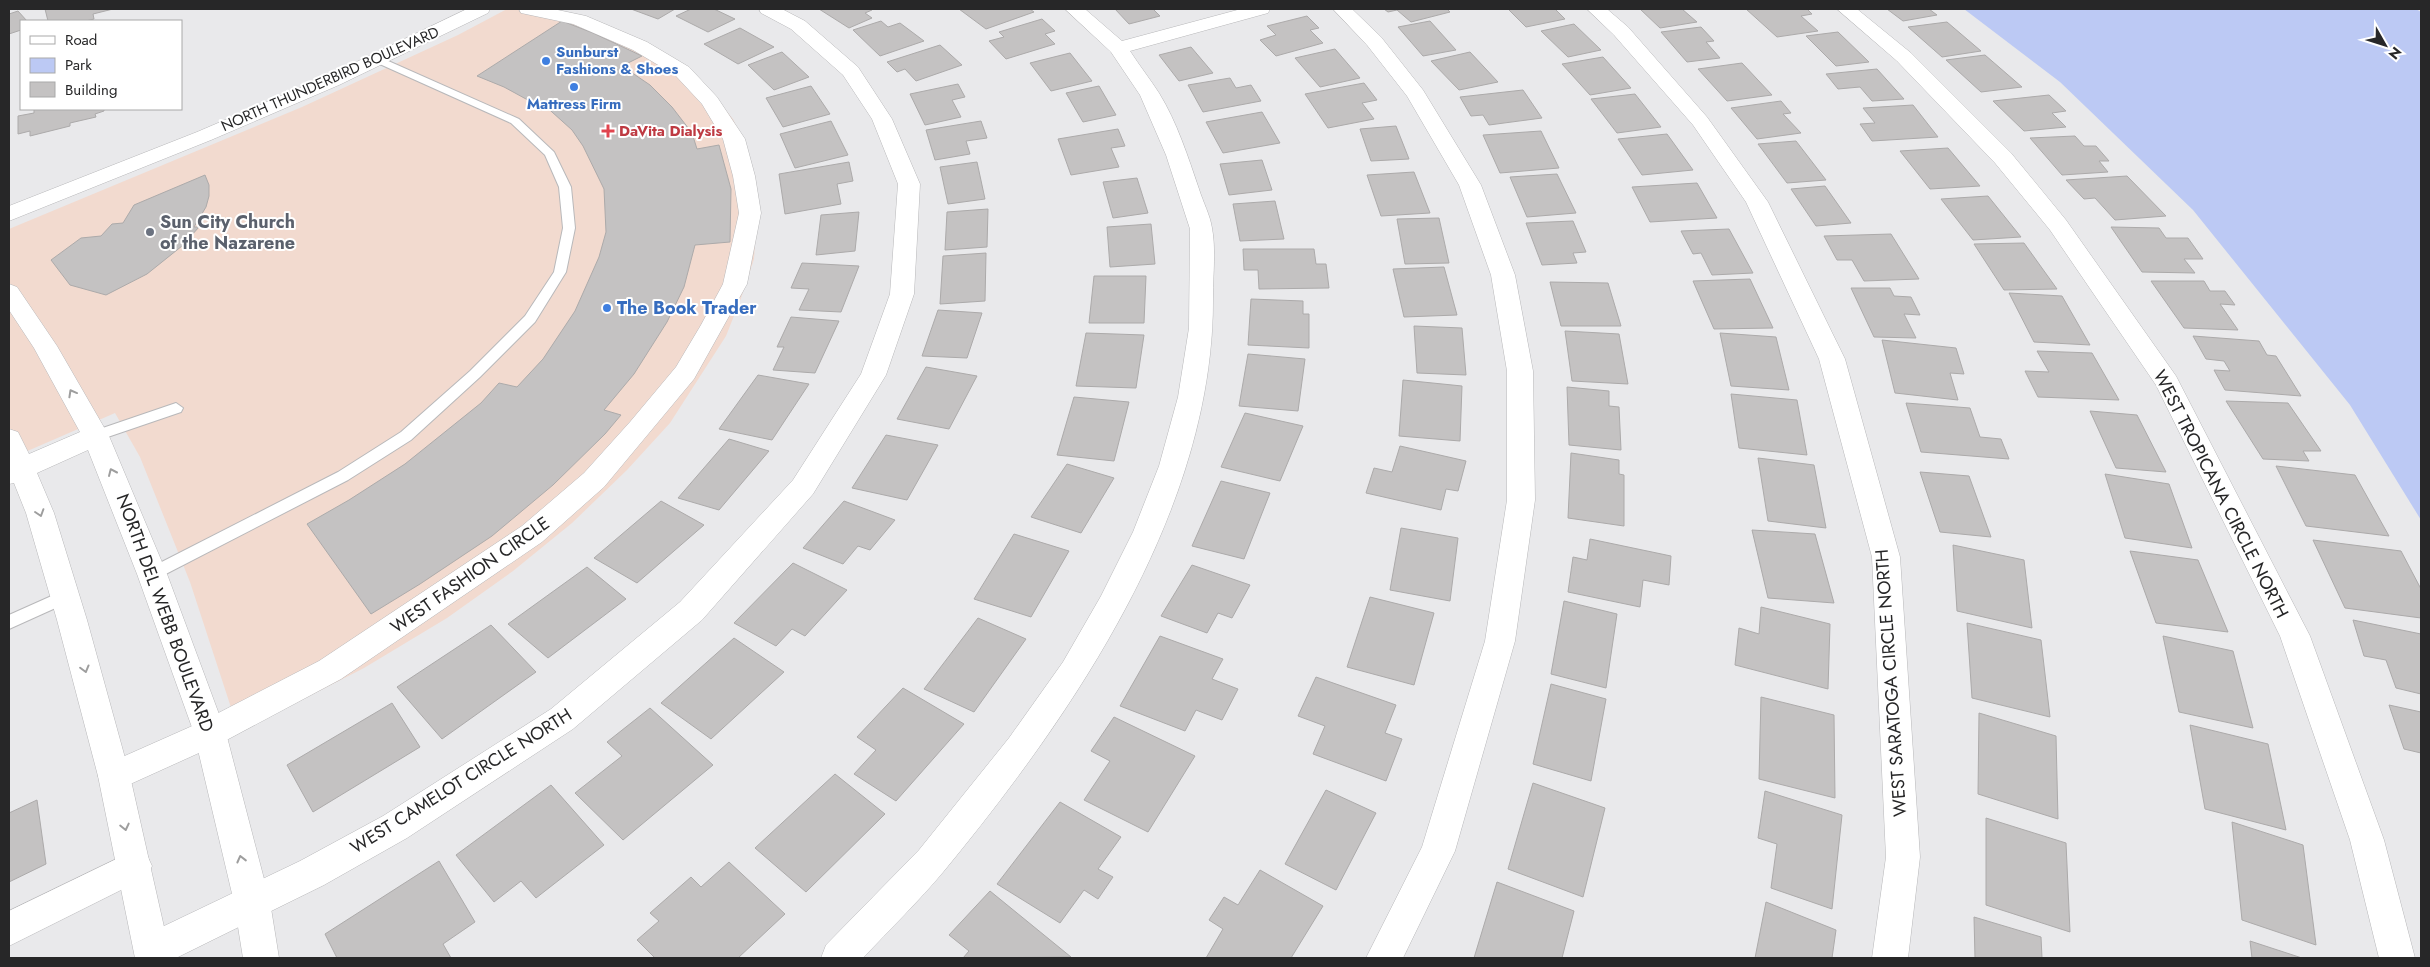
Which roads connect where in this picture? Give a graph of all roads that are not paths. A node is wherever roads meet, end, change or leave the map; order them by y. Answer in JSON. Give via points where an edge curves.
{"nodes":[{"id":1,"x":482,"y":9,"type":"edge"},
{"id":2,"x":528,"y":9,"type":"edge"},
{"id":3,"x":768,"y":9,"type":"edge"},
{"id":4,"x":1074,"y":9,"type":"edge"},
{"id":5,"x":1261,"y":9,"type":"edge"},
{"id":6,"x":1342,"y":9,"type":"edge"},
{"id":7,"x":1596,"y":9,"type":"edge"},
{"id":8,"x":1846,"y":9,"type":"edge"},
{"id":9,"x":1118,"y":48,"type":"junction"},
{"id":10,"x":377,"y":59,"type":"junction"},
{"id":11,"x":9,"y":214,"type":"edge"},
{"id":12,"x":9,"y":292,"type":"edge"},
{"id":13,"x":176,"y":408,"type":"dead end"},
{"id":14,"x":96,"y":436,"type":"junction"},
{"id":15,"x":9,"y":439,"type":"edge"},
{"id":16,"x":16,"y":471,"type":"edge"},
{"id":17,"x":152,"y":574,"type":"junction"},
{"id":18,"x":65,"y":596,"type":"junction"},
{"id":19,"x":9,"y":622,"type":"edge"},
{"id":20,"x":210,"y":733,"type":"junction"},
{"id":21,"x":114,"y":776,"type":"junction"},
{"id":22,"x":134,"y":866,"type":"junction"},
{"id":23,"x":252,"y":902,"type":"junction"},
{"id":24,"x":9,"y":929,"type":"edge"},
{"id":25,"x":152,"y":955,"type":"edge"},
{"id":26,"x":261,"y":958,"type":"edge"},
{"id":27,"x":839,"y":958,"type":"edge"},
{"id":28,"x":1384,"y":958,"type":"edge"},
{"id":29,"x":1890,"y":958,"type":"edge"},
{"id":30,"x":2397,"y":958,"type":"edge"}],
"edges":[{"from":1,"to":10,"type":"street","name":"NORTH THUNDERBIRD BOULEVARD"},
{"from":2,"to":20,"type":"street","name":"WEST FASHION CIRCLE","via":[[579,20],[640,46],[682,72],[710,101],[734,139],[750,213],[735,284],[685,374],[594,480],[532,534],[330,670]]},
{"from":3,"to":23,"type":"street","name":"WEST CAMELOT CIRCLE NORTH","via":[[798,25],[851,71],[882,119],[909,184],[902,294],[873,375],[803,487],[691,611],[562,720],[395,827]]},
{"from":4,"to":9,"type":"street"},
{"from":5,"to":9,"type":"street"},
{"from":6,"to":28,"type":"street","via":[[1374,41],[1416,94],[1470,185],[1503,274],[1520,371],[1521,500],[1500,641],[1438,851]]},
{"from":7,"to":29,"type":"street","name":"WEST SARATOGA CIRCLE NORTH","via":[[1621,31],[1700,121],[1756,202],[1832,359],[1886,557],[1903,857]]},
{"from":8,"to":30,"type":"street","name":"WEST TROPICANA CIRCLE NORTH","via":[[1904,57],[2003,158],[2058,225],[2167,382],[2295,636],[2367,840]]},
{"from":9,"to":27,"type":"street","via":[[1150,95],[1178,155],[1201,229],[1201,328],[1191,397],[1173,466],[1147,532],[1074,671],[1020,748],[931,862]]},
{"from":10,"to":11,"type":"street","name":"NORTH THUNDERBIRD BOULEVARD","via":[[204,136]]},
{"from":10,"to":17,"type":"lane","via":[[515,121],[550,154],[566,187],[569,228],[560,272],[530,319],[406,436],[343,476]]},
{"from":14,"to":12,"type":"street","name":"NORTH DEL WEBB BOULEVARD","one_way":true,"via":[[45,346]]},
{"from":13,"to":14,"type":"lane"},
{"from":14,"to":16,"type":"street"},
{"from":17,"to":14,"type":"street","name":"NORTH DEL WEBB BOULEVARD","one_way":true},
{"from":15,"to":16,"type":"street"},
{"from":16,"to":18,"type":"street","one_way":true,"via":[[40,514]]},
{"from":17,"to":20,"type":"street","name":"NORTH DEL WEBB BOULEVARD"},
{"from":18,"to":19,"type":"lane"},
{"from":18,"to":21,"type":"street","one_way":true},
{"from":20,"to":21,"type":"street","name":"WEST FASHION CIRCLE"},
{"from":23,"to":20,"type":"street","name":"NORTH DEL WEBB BOULEVARD","one_way":true},
{"from":21,"to":22,"type":"street","one_way":true},
{"from":22,"to":24,"type":"street"},
{"from":22,"to":25,"type":"street"},
{"from":23,"to":25,"type":"street","name":"WEST CAMELOT CIRCLE NORTH"},
{"from":23,"to":26,"type":"street","name":"NORTH DEL WEBB BOULEVARD"}]}
